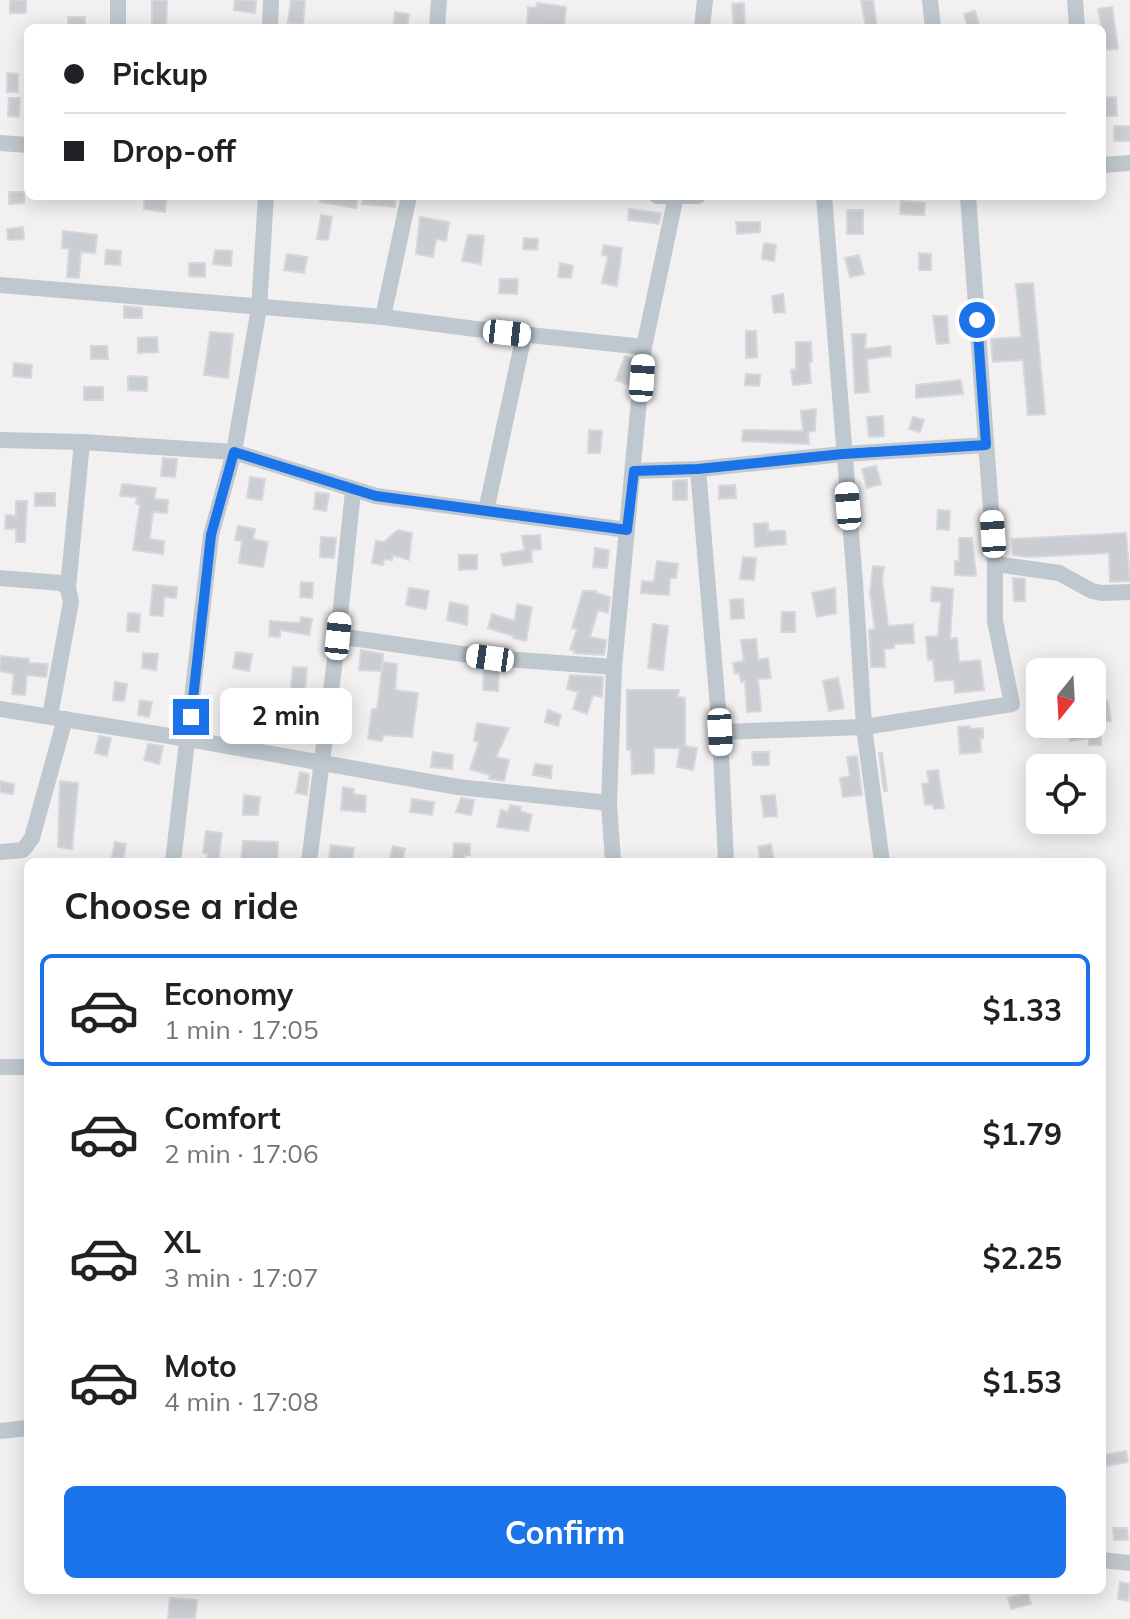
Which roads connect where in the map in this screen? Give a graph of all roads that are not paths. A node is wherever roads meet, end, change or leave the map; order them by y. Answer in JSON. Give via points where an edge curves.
{"nodes":[{"id":1,"x":118,"y":0,"type":"edge"},
{"id":2,"x":271,"y":0,"type":"edge"},
{"id":3,"x":439,"y":0,"type":"edge"},
{"id":4,"x":705,"y":0,"type":"edge"},
{"id":5,"x":930,"y":0,"type":"edge"},
{"id":6,"x":1075,"y":0,"type":"edge"},
{"id":7,"x":118,"y":24,"type":"edge"},
{"id":8,"x":270,"y":24,"type":"edge"},
{"id":9,"x":437,"y":24,"type":"edge"},
{"id":10,"x":702,"y":24,"type":"edge"},
{"id":11,"x":933,"y":24,"type":"edge"},
{"id":12,"x":1077,"y":24,"type":"edge"},
{"id":13,"x":0,"y":143,"type":"edge"},
{"id":14,"x":24,"y":145,"type":"edge"},
{"id":15,"x":1130,"y":163,"type":"edge"},
{"id":16,"x":1106,"y":165,"type":"edge"},
{"id":17,"x":266,"y":200,"type":"edge"},
{"id":18,"x":408,"y":200,"type":"edge"},
{"id":19,"x":675,"y":200,"type":"edge"},
{"id":20,"x":824,"y":200,"type":"edge"},
{"id":21,"x":968,"y":200,"type":"edge"},
{"id":22,"x":0,"y":285,"type":"edge"},
{"id":23,"x":259,"y":308,"type":"junction"},
{"id":24,"x":383,"y":317,"type":"junction"},
{"id":25,"x":524,"y":335,"type":"junction"},
{"id":26,"x":644,"y":347,"type":"junction"},
{"id":27,"x":0,"y":440,"type":"edge"},
{"id":28,"x":82,"y":442,"type":"junction"},
{"id":29,"x":986,"y":445,"type":"junction"},
{"id":30,"x":234,"y":452,"type":"junction"},
{"id":31,"x":843,"y":454,"type":"junction"},
{"id":32,"x":698,"y":469,"type":"junction"},
{"id":33,"x":634,"y":471,"type":"junction"},
{"id":34,"x":353,"y":491,"type":"junction"},
{"id":35,"x":486,"y":511,"type":"junction"},
{"id":36,"x":627,"y":530,"type":"junction"},
{"id":37,"x":995,"y":564,"type":"junction"},
{"id":38,"x":0,"y":578,"type":"edge"},
{"id":39,"x":68,"y":588,"type":"junction"},
{"id":40,"x":1130,"y":592,"type":"edge"},
{"id":41,"x":338,"y":636,"type":"junction"},
{"id":42,"x":614,"y":667,"type":"junction"},
{"id":43,"x":0,"y":709,"type":"edge"},
{"id":44,"x":57,"y":717,"type":"junction"},
{"id":45,"x":864,"y":727,"type":"junction"},
{"id":46,"x":720,"y":732,"type":"junction"},
{"id":47,"x":188,"y":739,"type":"junction"},
{"id":48,"x":323,"y":763,"type":"junction"},
{"id":49,"x":609,"y":803,"type":"junction"},
{"id":50,"x":0,"y":852,"type":"edge"},
{"id":51,"x":173,"y":858,"type":"edge"},
{"id":52,"x":310,"y":858,"type":"edge"},
{"id":53,"x":613,"y":858,"type":"edge"},
{"id":54,"x":726,"y":858,"type":"edge"},
{"id":55,"x":881,"y":858,"type":"edge"},
{"id":56,"x":0,"y":1067,"type":"edge"},
{"id":57,"x":24,"y":1067,"type":"edge"},
{"id":58,"x":24,"y":1428,"type":"edge"},
{"id":59,"x":0,"y":1431,"type":"edge"},
{"id":60,"x":1106,"y":1560,"type":"edge"},
{"id":61,"x":1130,"y":1563,"type":"edge"}],
"edges":[{"from":1,"to":7,"type":"street"},
{"from":2,"to":8,"type":"street"},
{"from":3,"to":9,"type":"street"},
{"from":4,"to":10,"type":"street"},
{"from":5,"to":11,"type":"street"},
{"from":6,"to":12,"type":"street"},
{"from":13,"to":14,"type":"street"},
{"from":15,"to":16,"type":"street"},
{"from":17,"to":23,"type":"street"},
{"from":18,"to":24,"type":"street"},
{"from":19,"to":26,"type":"street"},
{"from":20,"to":31,"type":"street"},
{"from":21,"to":29,"type":"street"},
{"from":22,"to":23,"type":"street"},
{"from":23,"to":24,"type":"street"},
{"from":23,"to":30,"type":"street"},
{"from":24,"to":25,"type":"street"},
{"from":25,"to":26,"type":"street"},
{"from":25,"to":35,"type":"street"},
{"from":26,"to":33,"type":"street"},
{"from":27,"to":28,"type":"street"},
{"from":28,"to":30,"type":"street"},
{"from":28,"to":39,"type":"street"},
{"from":29,"to":31,"type":"street"},
{"from":29,"to":37,"type":"street"},
{"from":30,"to":34,"type":"street"},
{"from":30,"to":47,"type":"street","via":[[211,535]]},
{"from":31,"to":32,"type":"street"},
{"from":31,"to":45,"type":"street"},
{"from":32,"to":33,"type":"street"},
{"from":32,"to":46,"type":"street"},
{"from":33,"to":36,"type":"street"},
{"from":34,"to":35,"type":"street"},
{"from":34,"to":41,"type":"street"},
{"from":35,"to":36,"type":"street"},
{"from":36,"to":42,"type":"street"},
{"from":37,"to":40,"type":"street","via":[[1046,570],[1102,593]]},
{"from":37,"to":45,"type":"street","via":[[995,621],[1012,704]]},
{"from":38,"to":39,"type":"street"},
{"from":39,"to":44,"type":"street","via":[[71,602]]},
{"from":41,"to":42,"type":"street","via":[[490,658]]},
{"from":41,"to":48,"type":"street"},
{"from":42,"to":49,"type":"street"},
{"from":43,"to":44,"type":"street"},
{"from":44,"to":47,"type":"street"},
{"from":44,"to":50,"type":"street","via":[[32,838],[23,850]]},
{"from":45,"to":46,"type":"street"},
{"from":45,"to":55,"type":"street"},
{"from":46,"to":54,"type":"street"},
{"from":47,"to":48,"type":"street"},
{"from":47,"to":51,"type":"street"},
{"from":48,"to":49,"type":"street","via":[[458,787]]},
{"from":48,"to":52,"type":"street"},
{"from":49,"to":53,"type":"street"},
{"from":56,"to":57,"type":"street"},
{"from":58,"to":59,"type":"street"},
{"from":60,"to":61,"type":"street"}]}
